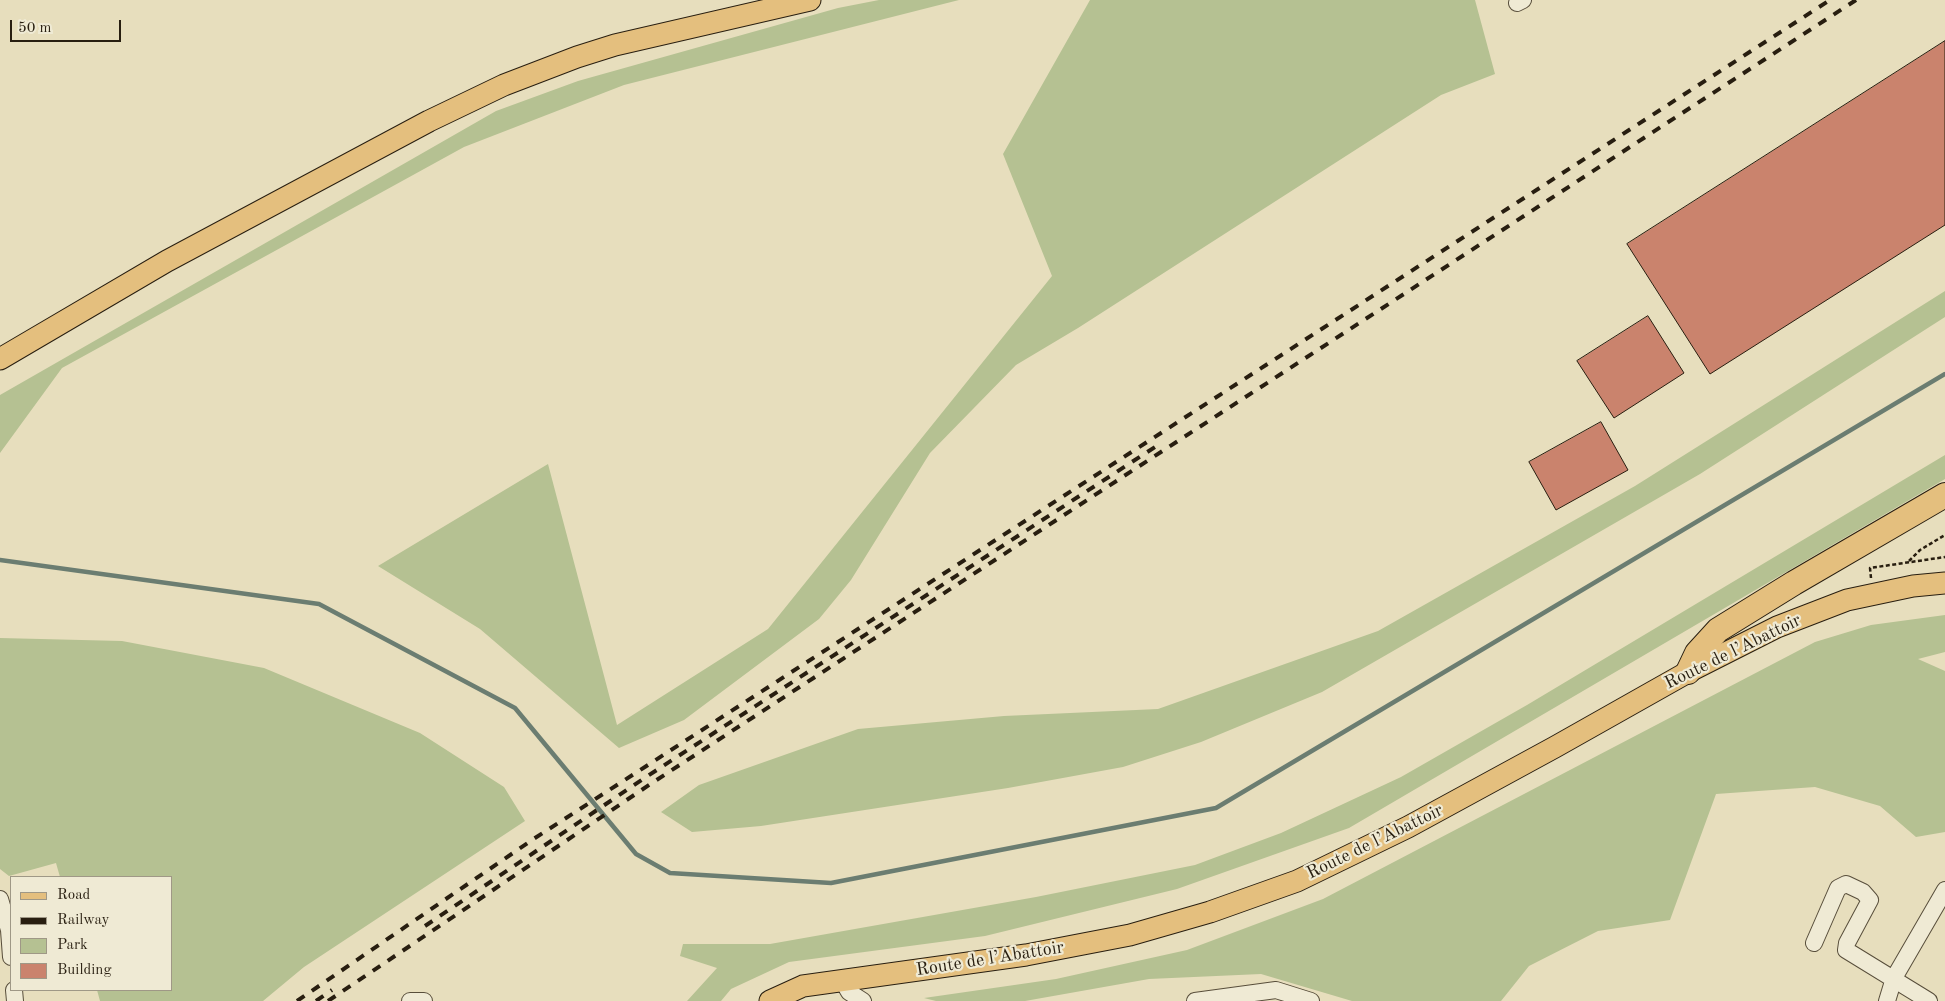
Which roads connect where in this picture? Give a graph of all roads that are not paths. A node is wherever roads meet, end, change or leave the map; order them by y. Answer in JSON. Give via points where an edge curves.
{"nodes":[{"id":1,"x":810,"y":0,"type":"edge"},
{"id":2,"x":0,"y":359,"type":"edge"},
{"id":3,"x":1945,"y":495,"type":"edge"},
{"id":4,"x":1945,"y":583,"type":"edge"},
{"id":5,"x":1688,"y":672,"type":"junction"},
{"id":6,"x":1945,"y":890,"type":"edge"},
{"id":7,"x":0,"y":899,"type":"edge"},
{"id":8,"x":1814,"y":943,"type":"dead end"},
{"id":9,"x":10,"y":944,"type":"edge"},
{"id":10,"x":1894,"y":978,"type":"junction"},
{"id":11,"x":842,"y":980,"type":"junction"},
{"id":12,"x":799,"y":993,"type":"edge"},
{"id":13,"x":410,"y":1001,"type":"edge"},
{"id":14,"x":424,"y":1001,"type":"edge"},
{"id":15,"x":770,"y":1001,"type":"edge"},
{"id":16,"x":863,"y":1001,"type":"edge"},
{"id":17,"x":1195,"y":1001,"type":"edge"},
{"id":18,"x":1311,"y":1001,"type":"edge"},
{"id":19,"x":1887,"y":1001,"type":"edge"},
{"id":20,"x":1929,"y":1001,"type":"edge"}],
"edges":[{"from":1,"to":2,"type":"main road","via":[[615,46],[504,85],[429,121],[167,260]]},
{"from":3,"to":5,"type":"highway","via":[[1718,630],[1697,653]]},
{"from":4,"to":5,"type":"main road","name":"Route de l’Abattoir","via":[[1913,586],[1847,600],[1777,627]]},
{"from":5,"to":11,"type":"main road","name":"Route de l’Abattoir","via":[[1408,827],[1297,881],[1210,912],[1130,935],[1026,955]]},
{"from":6,"to":10,"type":"street"},
{"from":7,"to":9,"type":"street"},
{"from":8,"to":10,"type":"street","via":[[1838,888],[1846,884],[1863,892],[1870,900],[1846,950]]},
{"from":10,"to":19,"type":"street"},
{"from":10,"to":20,"type":"street"},
{"from":11,"to":12,"type":"main road","name":"Route de l’Abattoir"},
{"from":11,"to":16,"type":"street","via":[[849,992]]},
{"from":12,"to":15,"type":"main road","name":"Route de l’Abattoir"},
{"from":13,"to":14,"type":"street"},
{"from":17,"to":18,"type":"street","via":[[1276,990]]}]}
